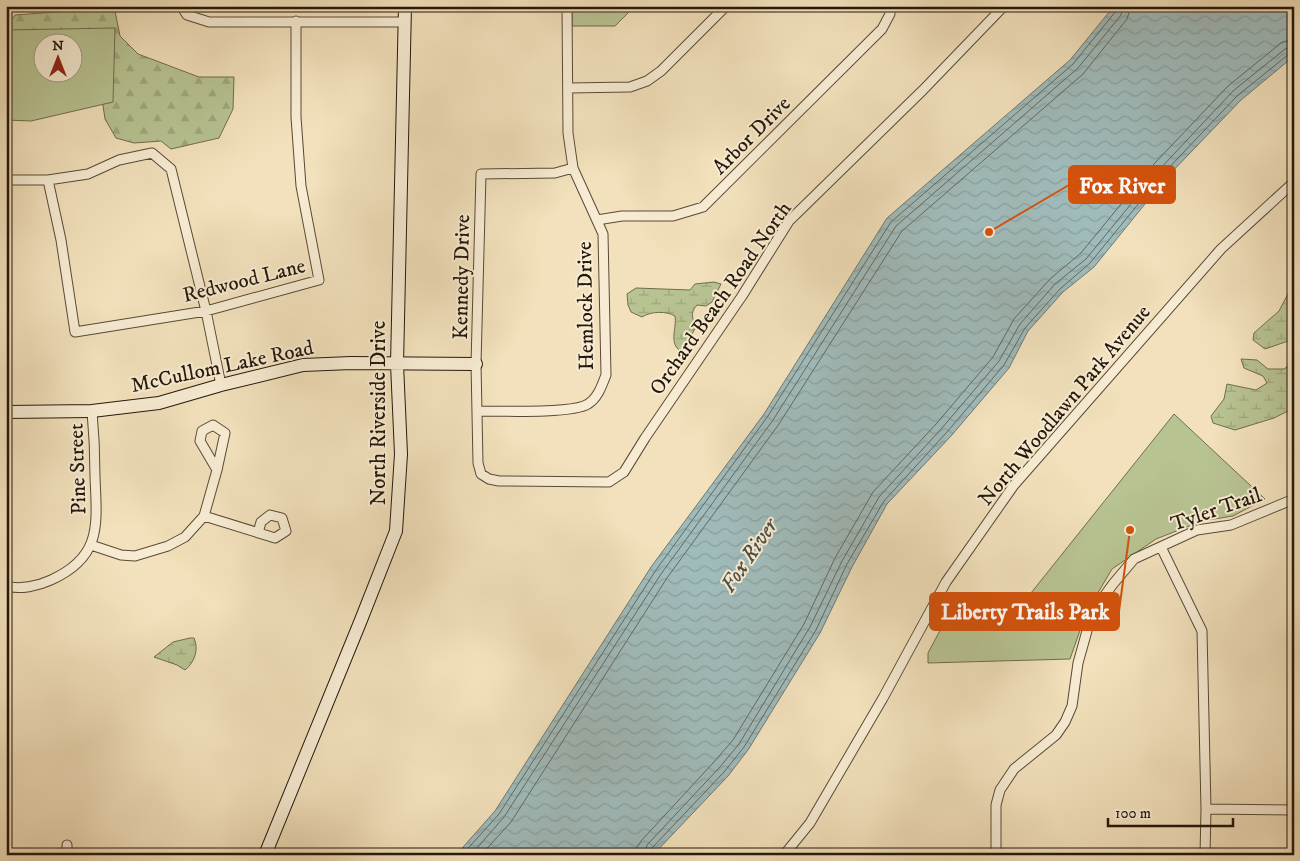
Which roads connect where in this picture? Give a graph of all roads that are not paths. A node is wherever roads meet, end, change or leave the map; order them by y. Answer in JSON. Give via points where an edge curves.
{"nodes":[{"id":1,"x":181,"y":6,"type":"edge"},
{"id":2,"x":405,"y":6,"type":"edge"},
{"id":3,"x":567,"y":6,"type":"edge"},
{"id":4,"x":726,"y":6,"type":"edge"},
{"id":5,"x":890,"y":6,"type":"edge"},
{"id":6,"x":1004,"y":6,"type":"edge"},
{"id":7,"x":296,"y":21,"type":"junction"},
{"id":8,"x":405,"y":22,"type":"junction"},
{"id":9,"x":568,"y":88,"type":"junction"},
{"id":10,"x":574,"y":168,"type":"junction"},
{"id":11,"x":6,"y":180,"type":"edge"},
{"id":12,"x":48,"y":180,"type":"junction"},
{"id":13,"x":1294,"y":182,"type":"edge"},
{"id":14,"x":597,"y":220,"type":"junction"},
{"id":15,"x":206,"y":311,"type":"junction"},
{"id":16,"x":397,"y":364,"type":"junction"},
{"id":17,"x":476,"y":364,"type":"junction"},
{"id":18,"x":221,"y":385,"type":"junction"},
{"id":19,"x":92,"y":411,"type":"junction"},
{"id":20,"x":477,"y":411,"type":"junction"},
{"id":21,"x":6,"y":412,"type":"edge"},
{"id":22,"x":217,"y":470,"type":"dead end"},
{"id":23,"x":481,"y":474,"type":"joint"},
{"id":24,"x":1294,"y":499,"type":"edge"},
{"id":25,"x":204,"y":516,"type":"junction"},
{"id":26,"x":258,"y":533,"type":"dead end"},
{"id":27,"x":91,"y":545,"type":"junction"},
{"id":28,"x":1161,"y":548,"type":"junction"},
{"id":29,"x":6,"y":586,"type":"edge"},
{"id":30,"x":1206,"y":809,"type":"junction"},
{"id":31,"x":1294,"y":810,"type":"edge"},
{"id":32,"x":265,"y":855,"type":"edge"},
{"id":33,"x":784,"y":855,"type":"edge"},
{"id":34,"x":996,"y":855,"type":"edge"},
{"id":35,"x":1205,"y":855,"type":"edge"}],
"edges":[{"from":1,"to":7,"type":"street","via":[[186,15],[208,22]]},
{"from":2,"to":8,"type":"street","name":"North Riverside Drive"},
{"from":3,"to":9,"type":"street","name":"Hemlock Drive"},
{"from":4,"to":9,"type":"street","via":[[648,81],[630,87]]},
{"from":5,"to":14,"type":"street","name":"Arbor Drive","via":[[890,14],[882,29],[703,207],[673,216],[622,216]]},
{"from":6,"to":23,"type":"street","name":"Orchard Beach Road North","via":[[789,221],[624,472],[609,482],[499,481]]},
{"from":7,"to":8,"type":"street"},
{"from":7,"to":15,"type":"street","name":"Redwood Lane","via":[[296,117],[301,186],[319,280]]},
{"from":8,"to":16,"type":"street","name":"North Riverside Drive"},
{"from":9,"to":10,"type":"street","name":"Hemlock Drive","via":[[568,133]]},
{"from":10,"to":14,"type":"street","name":"Hemlock Drive"},
{"from":10,"to":17,"type":"street","name":"Kennedy Drive","via":[[555,173],[481,174]]},
{"from":11,"to":12,"type":"street"},
{"from":12,"to":15,"type":"street","via":[[88,174],[119,160],[152,153],[171,169]]},
{"from":12,"to":15,"type":"street","name":"Redwood Lane","via":[[75,332]]},
{"from":13,"to":33,"type":"street","name":"North Woodlawn Park Avenue","via":[[1221,249],[1014,485],[946,582],[810,823]]},
{"from":14,"to":20,"type":"street","name":"Hemlock Drive","via":[[603,234],[606,375],[599,392],[588,404],[572,410]]},
{"from":15,"to":18,"type":"street"},
{"from":16,"to":17,"type":"street","name":"McCullom Lake Road"},
{"from":16,"to":18,"type":"street","name":"McCullom Lake Road","via":[[303,365]]},
{"from":16,"to":32,"type":"street","name":"North Riverside Drive","via":[[401,454],[396,531]]},
{"from":17,"to":20,"type":"street","name":"Kennedy Drive"},
{"from":18,"to":19,"type":"street","name":"McCullom Lake Road","via":[[159,403]]},
{"from":19,"to":21,"type":"street","name":"McCullom Lake Road"},
{"from":19,"to":27,"type":"street","name":"Pine Street","via":[[97,521]]},
{"from":20,"to":23,"type":"street","name":"Kennedy Drive"},
{"from":22,"to":25,"type":"street"},
{"from":24,"to":28,"type":"street","name":"Tyler Trail","via":[[1231,525],[1197,530]]},
{"from":25,"to":26,"type":"street"},
{"from":25,"to":27,"type":"street","via":[[185,537],[148,553],[121,556]]},
{"from":27,"to":29,"type":"street","name":"Pine Street","via":[[67,573],[29,587]]},
{"from":28,"to":30,"type":"street","via":[[1202,632]]},
{"from":28,"to":34,"type":"street","name":"Tyler Trail","via":[[1134,560],[1092,613],[1078,663],[1072,706],[1065,722],[1056,735],[1014,769],[1000,790],[996,805]]},
{"from":30,"to":31,"type":"street"},
{"from":30,"to":35,"type":"street"}]}
